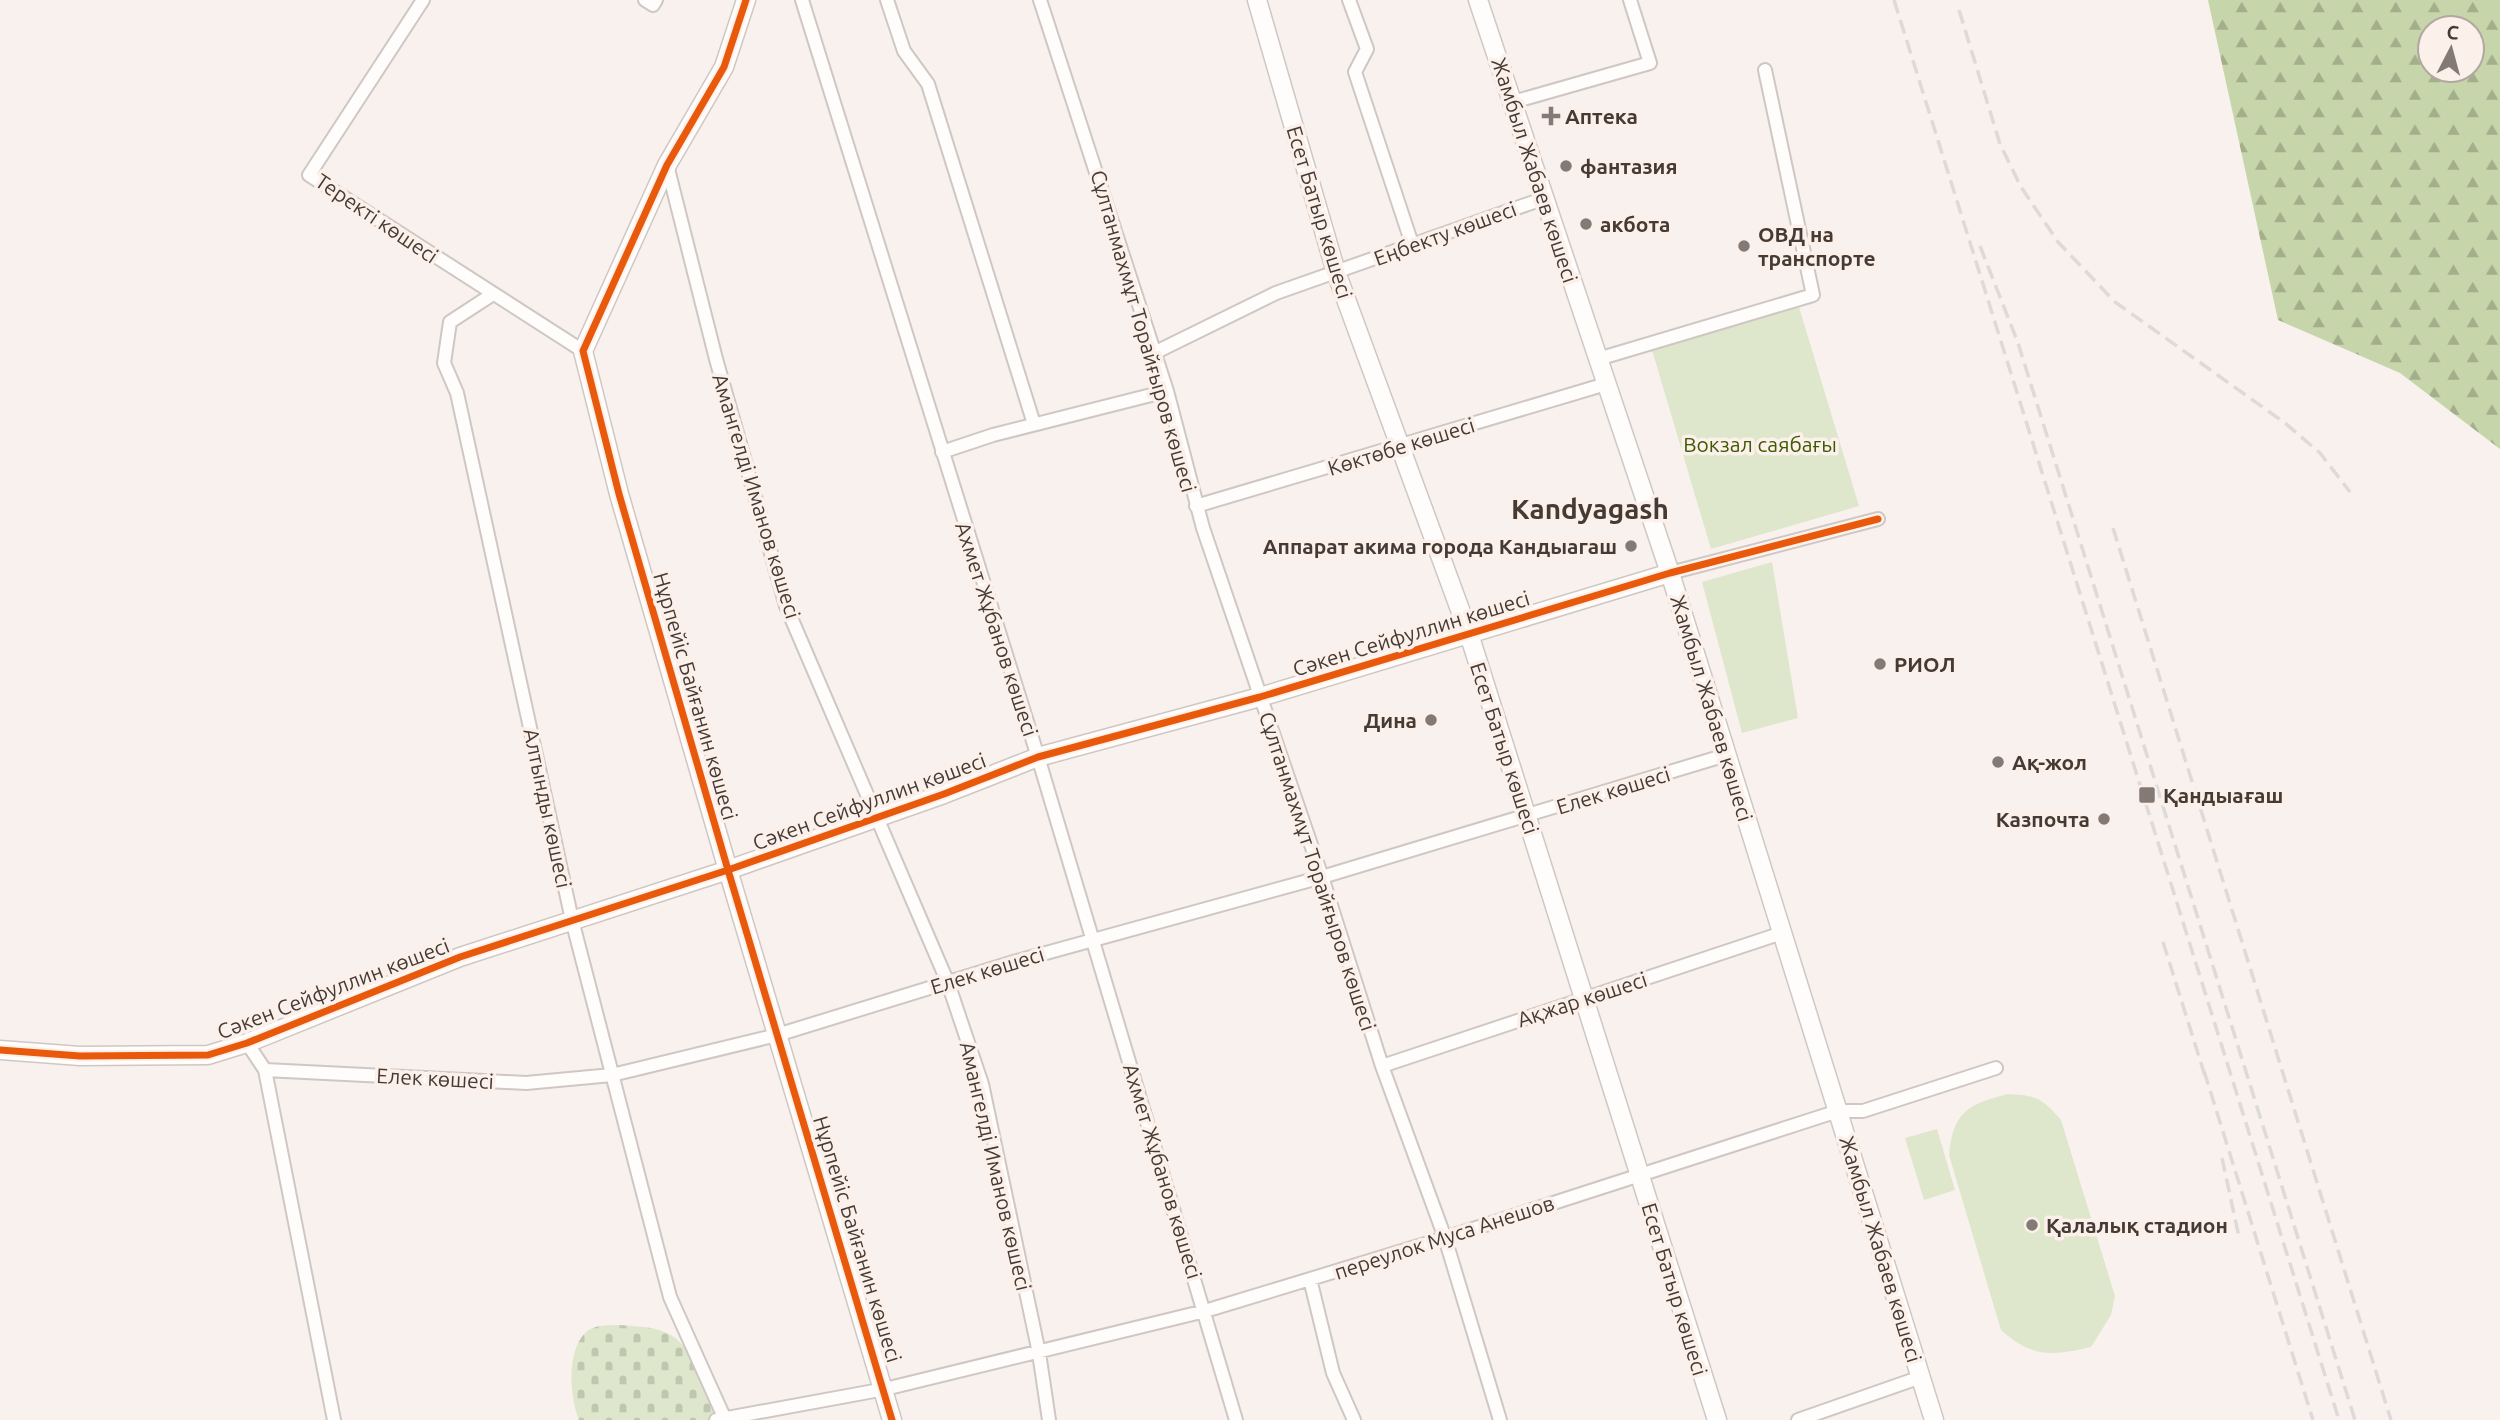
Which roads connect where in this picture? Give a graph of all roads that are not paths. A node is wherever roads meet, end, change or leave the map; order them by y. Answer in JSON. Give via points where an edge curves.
{"nodes":[{"id":1,"x":423,"y":0,"type":"edge"},
{"id":2,"x":645,"y":0,"type":"edge"},
{"id":3,"x":656,"y":0,"type":"edge"},
{"id":4,"x":746,"y":0,"type":"edge"},
{"id":5,"x":802,"y":0,"type":"edge"},
{"id":6,"x":887,"y":0,"type":"edge"},
{"id":7,"x":1040,"y":0,"type":"edge"},
{"id":8,"x":1257,"y":0,"type":"edge"},
{"id":9,"x":1349,"y":0,"type":"edge"},
{"id":10,"x":1478,"y":0,"type":"edge"},
{"id":11,"x":1630,"y":0,"type":"edge"},
{"id":12,"x":1765,"y":71,"type":"dead end"},
{"id":13,"x":1513,"y":102,"type":"junction"},
{"id":14,"x":667,"y":165,"type":"junction"},
{"id":15,"x":1545,"y":198,"type":"junction"},
{"id":16,"x":1412,"y":244,"type":"junction"},
{"id":17,"x":1336,"y":272,"type":"junction"},
{"id":18,"x":493,"y":294,"type":"junction"},
{"id":19,"x":583,"y":351,"type":"junction"},
{"id":20,"x":1154,"y":353,"type":"junction"},
{"id":21,"x":1598,"y":359,"type":"junction"},
{"id":22,"x":1606,"y":383,"type":"junction"},
{"id":23,"x":1167,"y":391,"type":"junction"},
{"id":24,"x":1034,"y":424,"type":"junction"},
{"id":25,"x":1398,"y":447,"type":"junction"},
{"id":26,"x":942,"y":452,"type":"junction"},
{"id":27,"x":1196,"y":506,"type":"junction"},
{"id":28,"x":1878,"y":519,"type":"dead end"},
{"id":29,"x":1670,"y":573,"type":"junction"},
{"id":30,"x":1469,"y":634,"type":"junction"},
{"id":31,"x":1260,"y":697,"type":"junction"},
{"id":32,"x":1726,"y":755,"type":"junction"},
{"id":33,"x":1038,"y":757,"type":"junction"},
{"id":34,"x":879,"y":817,"type":"junction"},
{"id":35,"x":1527,"y":817,"type":"junction"},
{"id":36,"x":727,"y":870,"type":"junction"},
{"id":37,"x":1322,"y":877,"type":"junction"},
{"id":38,"x":572,"y":920,"type":"junction"},
{"id":39,"x":1782,"y":933,"type":"junction"},
{"id":40,"x":1092,"y":939,"type":"junction"},
{"id":41,"x":948,"y":983,"type":"junction"},
{"id":42,"x":1584,"y":998,"type":"junction"},
{"id":43,"x":777,"y":1035,"type":"junction"},
{"id":44,"x":247,"y":1043,"type":"junction"},
{"id":45,"x":0,"y":1050,"type":"edge"},
{"id":46,"x":1382,"y":1066,"type":"junction"},
{"id":47,"x":1996,"y":1068,"type":"dead end"},
{"id":48,"x":265,"y":1070,"type":"junction"},
{"id":49,"x":612,"y":1075,"type":"junction"},
{"id":50,"x":1838,"y":1111,"type":"junction"},
{"id":51,"x":1639,"y":1173,"type":"junction"},
{"id":52,"x":1445,"y":1238,"type":"junction"},
{"id":53,"x":1310,"y":1279,"type":"junction"},
{"id":54,"x":1205,"y":1311,"type":"junction"},
{"id":55,"x":1039,"y":1353,"type":"junction"},
{"id":56,"x":1921,"y":1377,"type":"junction"},
{"id":57,"x":885,"y":1389,"type":"junction"},
{"id":58,"x":720,"y":1418,"type":"edge"},
{"id":59,"x":334,"y":1420,"type":"edge"},
{"id":60,"x":892,"y":1420,"type":"edge"},
{"id":61,"x":1049,"y":1420,"type":"edge"},
{"id":62,"x":1237,"y":1420,"type":"edge"},
{"id":63,"x":1354,"y":1420,"type":"edge"},
{"id":64,"x":1500,"y":1420,"type":"edge"},
{"id":65,"x":1717,"y":1420,"type":"edge"},
{"id":66,"x":1798,"y":1420,"type":"edge"},
{"id":67,"x":1934,"y":1420,"type":"edge"}],
"edges":[{"from":1,"to":18,"type":"street","name":"Теректі көшесі","via":[[309,175]]},
{"from":2,"to":3,"type":"street","via":[[653,5]]},
{"from":4,"to":14,"type":"street","via":[[724,67]]},
{"from":5,"to":26,"type":"street","name":"Ахмет Жұбанов көшесі"},
{"from":6,"to":24,"type":"street","via":[[904,51],[928,84]]},
{"from":7,"to":20,"type":"street","name":"Сұлтанмахмұт Торайғыров көшесі"},
{"from":8,"to":17,"type":"street","name":"Есет Батыр көшесі"},
{"from":9,"to":16,"type":"street","via":[[1367,49],[1355,72]]},
{"from":10,"to":13,"type":"street","name":"Жамбыл Жабаев көшесі"},
{"from":11,"to":13,"type":"street","via":[[1650,63]]},
{"from":12,"to":21,"type":"street","via":[[1813,295]]},
{"from":13,"to":15,"type":"street","name":"Жамбыл Жабаев көшесі"},
{"from":14,"to":19,"type":"street"},
{"from":14,"to":34,"type":"street","name":"Амангелді Иманов көшесі","via":[[786,606]]},
{"from":15,"to":16,"type":"street","name":"Еңбекту көшесі"},
{"from":15,"to":21,"type":"street","name":"Жамбыл Жабаев көшесі"},
{"from":16,"to":17,"type":"street","name":"Еңбекту көшесі"},
{"from":17,"to":20,"type":"street","name":"Еңбекту көшесі","via":[[1276,293]]},
{"from":17,"to":25,"type":"street","name":"Есет Батыр көшесі"},
{"from":18,"to":19,"type":"street","name":"Теректі көшесі"},
{"from":18,"to":38,"type":"street","name":"Алтынды көшесі","via":[[450,322],[444,363],[457,393]]},
{"from":19,"to":36,"type":"street","name":"Нұрпейіс Байғанин көшесі","via":[[619,494]]},
{"from":20,"to":23,"type":"street","name":"Сұлтанмахмұт Торайғыров көшесі"},
{"from":21,"to":22,"type":"street","name":"Жамбыл Жабаев көшесі"},
{"from":22,"to":25,"type":"street","name":"Көктөбе көшесі"},
{"from":22,"to":29,"type":"street","name":"Жамбыл Жабаев көшесі"},
{"from":23,"to":24,"type":"street"},
{"from":23,"to":27,"type":"street","name":"Сұлтанмахмұт Торайғыров көшесі"},
{"from":24,"to":26,"type":"street"},
{"from":25,"to":27,"type":"street","name":"Көктөбе көшесі"},
{"from":25,"to":30,"type":"street","name":"Есет Батыр көшесі"},
{"from":26,"to":33,"type":"street","name":"Ахмет Жұбанов көшесі"},
{"from":27,"to":31,"type":"street","name":"Сұлтанмахмұт Торайғыров көшесі"},
{"from":28,"to":29,"type":"street"},
{"from":29,"to":30,"type":"street","name":"Сәкен Сейфуллин көшесі"},
{"from":29,"to":32,"type":"street","name":"Жамбыл Жабаев көшесі"},
{"from":30,"to":31,"type":"street","name":"Сәкен Сейфуллин көшесі"},
{"from":30,"to":35,"type":"street","name":"Есет Батыр көшесі"},
{"from":31,"to":33,"type":"street","name":"Сәкен Сейфуллин көшесі"},
{"from":31,"to":37,"type":"street","name":"Сұлтанмахмұт Торайғыров көшесі"},
{"from":32,"to":35,"type":"street","name":"Елек көшесі"},
{"from":32,"to":39,"type":"street","name":"Жамбыл Жабаев көшесі"},
{"from":33,"to":34,"type":"street","name":"Сәкен Сейфуллин көшесі"},
{"from":33,"to":40,"type":"street","name":"Ахмет Жұбанов көшесі"},
{"from":34,"to":36,"type":"street","name":"Сәкен Сейфуллин көшесі"},
{"from":34,"to":41,"type":"street","name":"Амангелді Иманов көшесі"},
{"from":35,"to":37,"type":"street","name":"Елек көшесі"},
{"from":35,"to":42,"type":"street","name":"Есет Батыр көшесі"},
{"from":36,"to":38,"type":"street","name":"Сәкен Сейфуллин көшесі"},
{"from":36,"to":43,"type":"street","name":"Нұрпейіс Байғанин көшесі"},
{"from":37,"to":40,"type":"street","name":"Елек көшесі"},
{"from":37,"to":46,"type":"street","name":"Сұлтанмахмұт Торайғыров көшесі"},
{"from":38,"to":44,"type":"street","name":"Сәкен Сейфуллин көшесі","via":[[460,957]]},
{"from":38,"to":49,"type":"street","name":"Алтынды көшесі"},
{"from":39,"to":42,"type":"street","name":"Ақжар көшесі"},
{"from":39,"to":50,"type":"street","name":"Жамбыл Жабаев көшесі"},
{"from":40,"to":41,"type":"street","name":"Елек көшесі"},
{"from":40,"to":54,"type":"street","name":"Ахмет Жұбанов көшесі"},
{"from":41,"to":43,"type":"street","name":"Елек көшесі"},
{"from":41,"to":55,"type":"street","name":"Амангелді Иманов көшесі","via":[[982,1084]]},
{"from":42,"to":46,"type":"street","name":"Ақжар көшесі"},
{"from":42,"to":51,"type":"street","name":"Есет Батыр көшесі"},
{"from":43,"to":49,"type":"street","name":"Елек көшесі"},
{"from":43,"to":57,"type":"street","name":"Нұрпейіс Байғанин көшесі"},
{"from":44,"to":45,"type":"street","name":"Сәкен Сейфуллин көшесі","via":[[208,1055],[164,1058]]},
{"from":44,"to":48,"type":"street"},
{"from":46,"to":52,"type":"street","name":"Сұлтанмахмұт Торайғыров көшесі"},
{"from":47,"to":50,"type":"street","name":"переулок Муса Анешов","via":[[1863,1111]]},
{"from":48,"to":49,"type":"street","name":"Елек көшесі","via":[[526,1083]]},
{"from":48,"to":59,"type":"street"},
{"from":49,"to":58,"type":"street","name":"Алтынды көшесі","via":[[670,1297]]},
{"from":50,"to":51,"type":"street","name":"переулок Муса Анешов"},
{"from":50,"to":56,"type":"street","name":"Жамбыл Жабаев көшесі"},
{"from":51,"to":52,"type":"street","name":"переулок Муса Анешов"},
{"from":51,"to":65,"type":"street","name":"Есет Батыр көшесі"},
{"from":52,"to":53,"type":"street","name":"переулок Муса Анешов"},
{"from":52,"to":64,"type":"street","name":"Сұлтанмахмұт Торайғыров көшесі"},
{"from":53,"to":54,"type":"street","name":"переулок Муса Анешов"},
{"from":53,"to":63,"type":"street","via":[[1333,1373]]},
{"from":54,"to":55,"type":"street","name":"переулок Муса Анешов"},
{"from":54,"to":62,"type":"street","name":"Ахмет Жұбанов көшесі"},
{"from":55,"to":57,"type":"street","name":"переулок Муса Анешов"},
{"from":55,"to":61,"type":"street","name":"Амангелді Иманов көшесі"},
{"from":56,"to":66,"type":"street"},
{"from":56,"to":67,"type":"street","name":"Жамбыл Жабаев көшесі"},
{"from":57,"to":58,"type":"street","name":"переулок Муса Анешов"},
{"from":57,"to":60,"type":"street","name":"Нұрпейіс Байғанин көшесі"}]}
